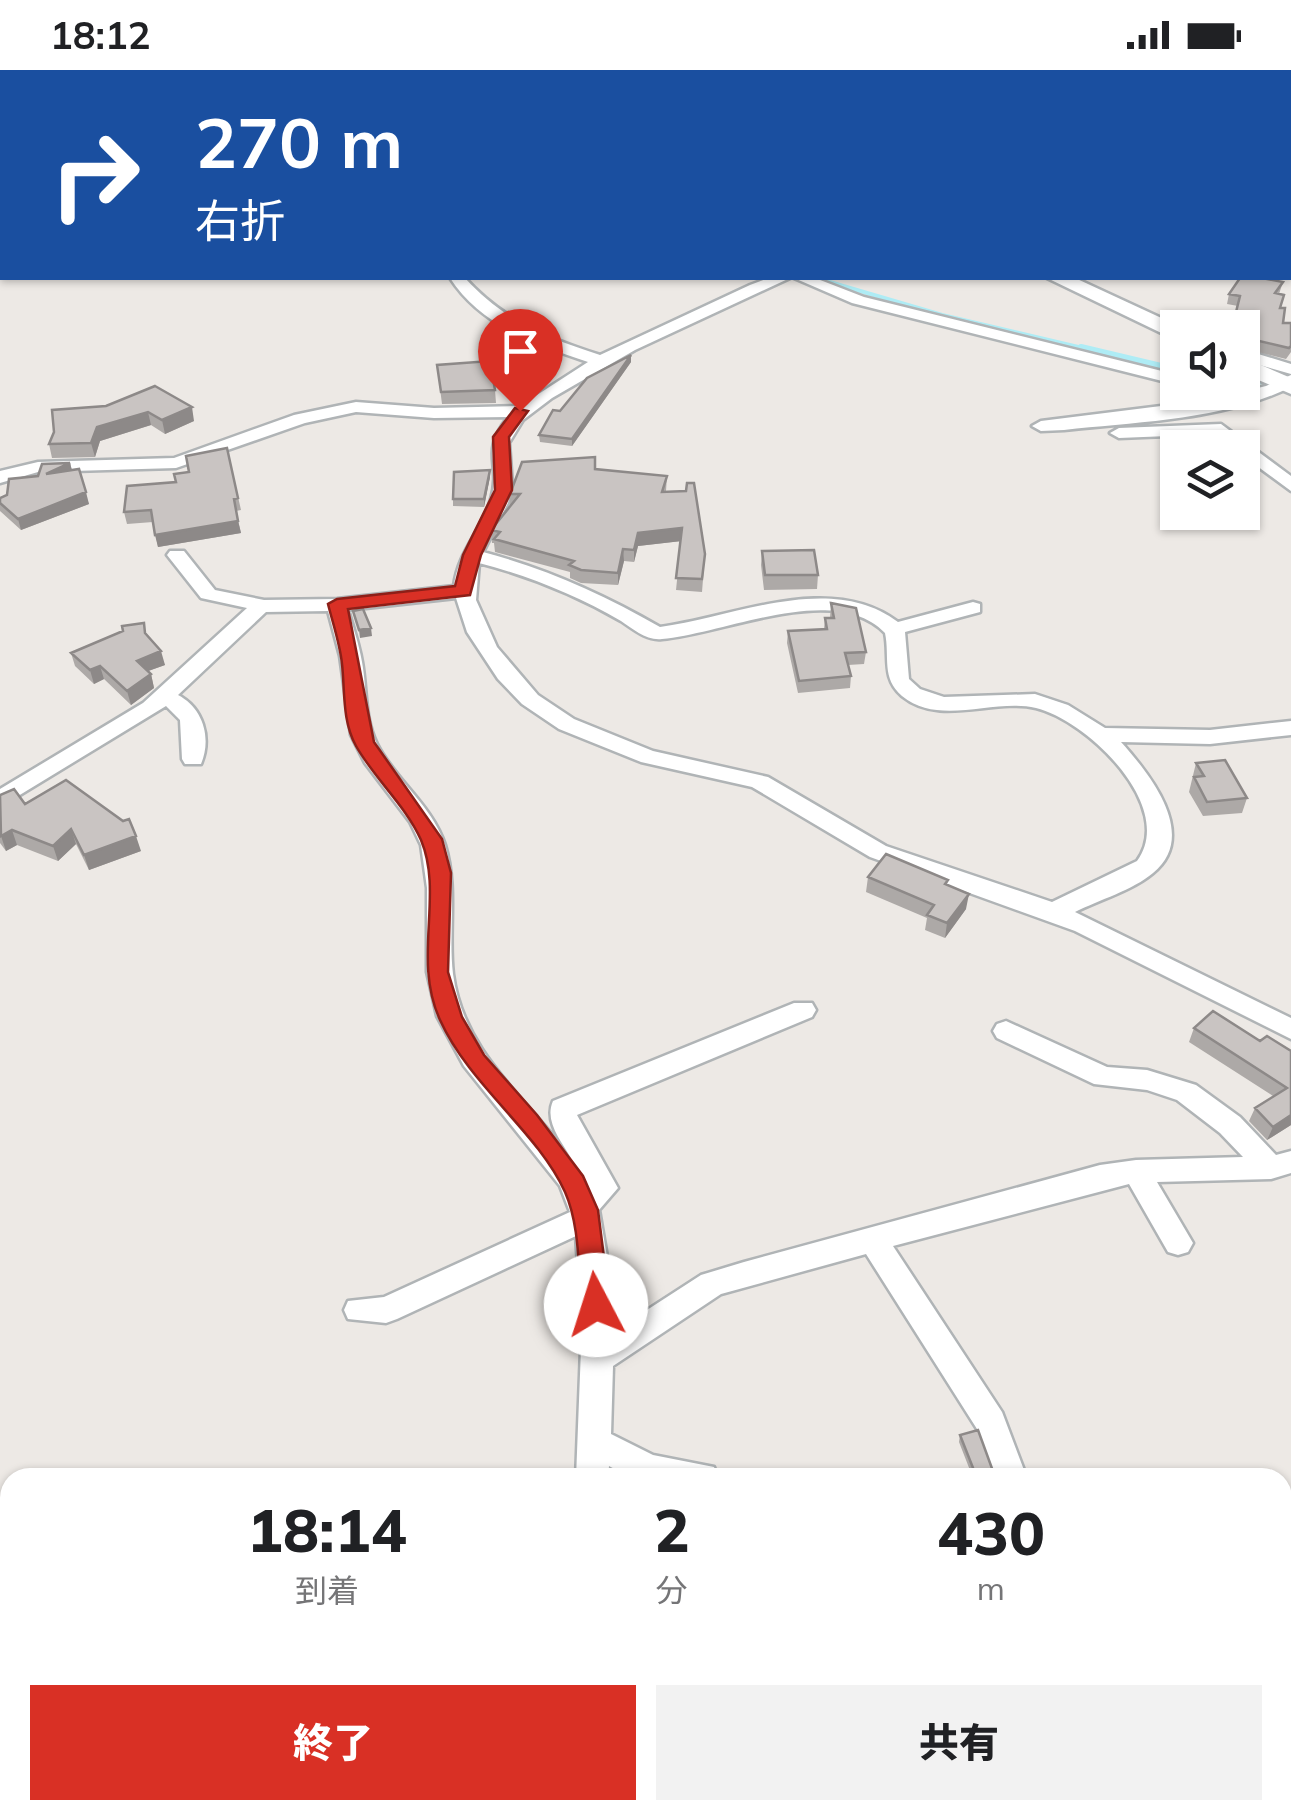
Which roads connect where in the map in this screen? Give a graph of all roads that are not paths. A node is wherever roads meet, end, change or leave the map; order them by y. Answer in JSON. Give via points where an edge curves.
{"nodes":[{"id":1,"x":458,"y":280,"type":"edge"},
{"id":2,"x":777,"y":280,"type":"edge"},
{"id":3,"x":807,"y":280,"type":"edge"},
{"id":4,"x":1062,"y":280,"type":"edge"},
{"id":5,"x":1160,"y":326,"type":"edge"},
{"id":6,"x":602,"y":361,"type":"junction"},
{"id":7,"x":1260,"y":364,"type":"edge"},
{"id":8,"x":1260,"y":370,"type":"edge"},
{"id":9,"x":1160,"y":376,"type":"edge"},
{"id":10,"x":1289,"y":380,"type":"edge"},
{"id":11,"x":1260,"y":389,"type":"edge"},
{"id":12,"x":1160,"y":409,"type":"edge"},
{"id":13,"x":520,"y":411,"type":"junction"},
{"id":14,"x":1086,"y":424,"type":"junction"},
{"id":15,"x":1041,"y":426,"type":"dead end"},
{"id":16,"x":0,"y":477,"type":"edge"},
{"id":17,"x":1291,"y":485,"type":"edge"},
{"id":18,"x":177,"y":555,"type":"dead end"},
{"id":19,"x":472,"y":555,"type":"junction"},
{"id":20,"x":464,"y":591,"type":"junction"},
{"id":21,"x":337,"y":604,"type":"junction"},
{"id":22,"x":260,"y":607,"type":"junction"},
{"id":23,"x":973,"y":608,"type":"dead end"},
{"id":24,"x":893,"y":629,"type":"junction"},
{"id":25,"x":162,"y":697,"type":"junction"},
{"id":26,"x":1291,"y":728,"type":"edge"},
{"id":27,"x":1099,"y":735,"type":"junction"},
{"id":28,"x":193,"y":759,"type":"dead end"},
{"id":29,"x":0,"y":799,"type":"edge"},
{"id":30,"x":1053,"y":912,"type":"junction"},
{"id":31,"x":804,"y":1010,"type":"dead end"},
{"id":32,"x":1291,"y":1029,"type":"edge"},
{"id":33,"x":1006,"y":1031,"type":"dead end"},
{"id":34,"x":1281,"y":1165,"type":"edge"},
{"id":35,"x":1136,"y":1171,"type":"junction"},
{"id":36,"x":585,"y":1212,"type":"junction"},
{"id":37,"x":873,"y":1240,"type":"junction"},
{"id":38,"x":1178,"y":1243,"type":"dead end"},
{"id":39,"x":360,"y":1310,"type":"dead end"},
{"id":40,"x":599,"y":1358,"type":"junction"},
{"id":41,"x":594,"y":1442,"type":"junction"},
{"id":42,"x":593,"y":1468,"type":"edge"},
{"id":43,"x":645,"y":1468,"type":"edge"},
{"id":44,"x":1007,"y":1468,"type":"edge"}],
"edges":[{"from":1,"to":6,"type":"street","via":[[503,324]]},
{"from":2,"to":6,"type":"street"},
{"from":3,"to":9,"type":"street","via":[[858,300]]},
{"from":4,"to":5,"type":"street"},
{"from":6,"to":13,"type":"street"},
{"from":7,"to":10,"type":"street"},
{"from":8,"to":10,"type":"street"},
{"from":10,"to":11,"type":"street"},
{"from":12,"to":14,"type":"street"},
{"from":13,"to":16,"type":"street","via":[[356,407],[300,419],[176,463],[38,467]]},
{"from":13,"to":19,"type":"street","via":[[501,437],[504,490]]},
{"from":14,"to":15,"type":"street"},
{"from":14,"to":17,"type":"street","via":[[1110,433],[1221,428]]},
{"from":18,"to":22,"type":"street","via":[[204,592]]},
{"from":19,"to":20,"type":"street"},
{"from":19,"to":24,"type":"street","via":[[525,569],[657,634],[810,606],[865,610]]},
{"from":20,"to":21,"type":"street"},
{"from":20,"to":30,"type":"street","via":[[499,664],[553,715],[664,761],[772,787],[854,840]]},
{"from":21,"to":22,"type":"street"},
{"from":21,"to":36,"type":"street","via":[[364,742],[431,839],[440,873],[437,972],[450,1018],[476,1062],[574,1184]]},
{"from":22,"to":25,"type":"street"},
{"from":23,"to":24,"type":"street"},
{"from":24,"to":27,"type":"street","via":[[899,681],[919,700],[1031,701],[1065,712]]},
{"from":25,"to":28,"type":"street","via":[[187,712],[197,733]]},
{"from":25,"to":29,"type":"street"},
{"from":26,"to":27,"type":"street","via":[[1210,736]]},
{"from":27,"to":30,"type":"street","via":[[1152,796],[1158,817],[1154,857]]},
{"from":30,"to":32,"type":"street"},
{"from":31,"to":36,"type":"street","via":[[563,1109],[564,1123],[604,1188]]},
{"from":33,"to":34,"type":"street","via":[[1103,1077],[1186,1092]]},
{"from":34,"to":35,"type":"street"},
{"from":35,"to":37,"type":"street"},
{"from":35,"to":38,"type":"street"},
{"from":36,"to":39,"type":"street","via":[[386,1310]]},
{"from":36,"to":40,"type":"street"},
{"from":37,"to":40,"type":"street","via":[[712,1284]]},
{"from":37,"to":44,"type":"street","via":[[991,1422]]},
{"from":40,"to":41,"type":"street"},
{"from":41,"to":42,"type":"street"},
{"from":41,"to":43,"type":"street"}]}
